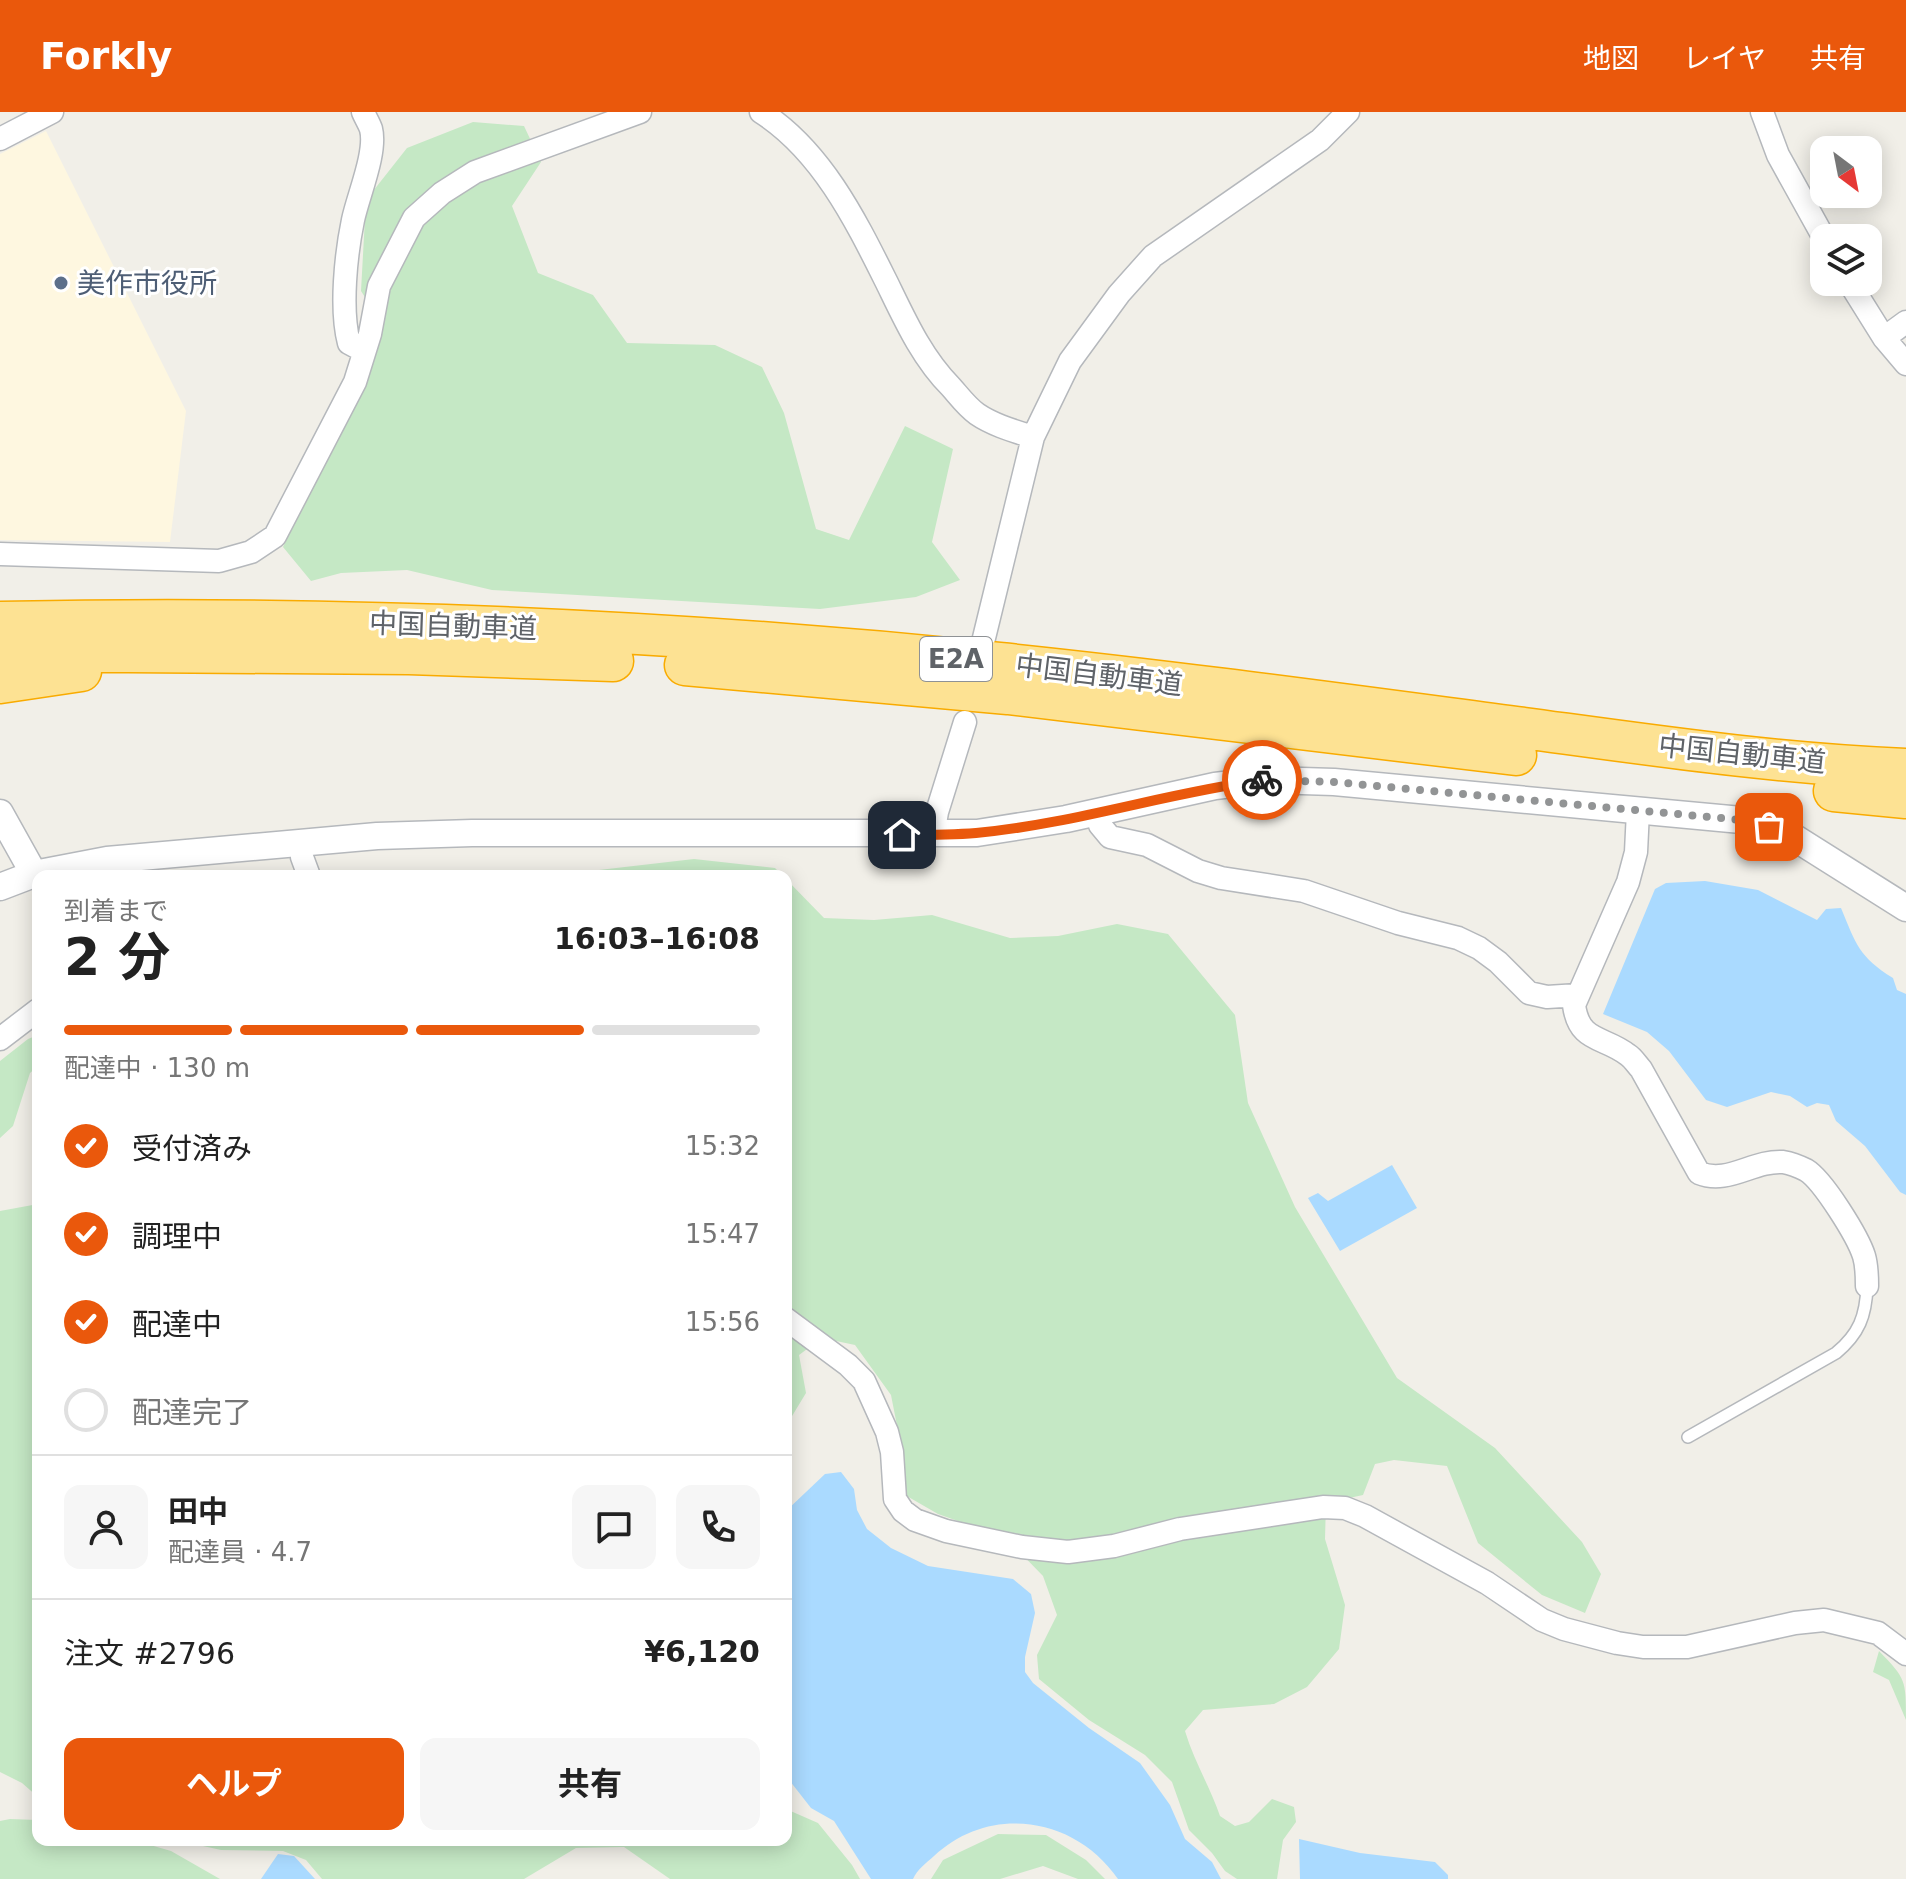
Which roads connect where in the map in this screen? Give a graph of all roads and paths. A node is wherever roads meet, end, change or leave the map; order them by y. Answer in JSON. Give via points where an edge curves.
{"nodes":[{"id":1,"x":52,"y":112,"type":"edge"},
{"id":2,"x":363,"y":112,"type":"edge"},
{"id":3,"x":640,"y":112,"type":"edge"},
{"id":4,"x":761,"y":112,"type":"edge"},
{"id":5,"x":1348,"y":112,"type":"edge"},
{"id":6,"x":1762,"y":112,"type":"edge"},
{"id":7,"x":0,"y":139,"type":"edge"},
{"id":8,"x":1816,"y":224,"type":"edge"},
{"id":9,"x":1858,"y":296,"type":"edge"},
{"id":10,"x":1906,"y":322,"type":"edge"},
{"id":11,"x":1884,"y":338,"type":"junction"},
{"id":12,"x":364,"y":351,"type":"junction"},
{"id":13,"x":1906,"y":364,"type":"edge"},
{"id":14,"x":1033,"y":437,"type":"junction"},
{"id":15,"x":0,"y":554,"type":"edge"},
{"id":16,"x":0,"y":604,"type":"edge"},
{"id":17,"x":211,"y":621,"type":"junction"},
{"id":18,"x":0,"y":622,"type":"edge"},
{"id":19,"x":983,"y":642,"type":"dead end"},
{"id":20,"x":0,"y":651,"type":"edge"},
{"id":21,"x":409,"y":654,"type":"junction"},
{"id":22,"x":0,"y":683,"type":"edge"},
{"id":23,"x":965,"y":722,"type":"dead end"},
{"id":24,"x":1906,"y":769,"type":"edge"},
{"id":25,"x":1906,"y":798,"type":"edge"},
{"id":26,"x":1638,"y":811,"type":"junction"},
{"id":27,"x":0,"y":813,"type":"edge"},
{"id":28,"x":1097,"y":813,"type":"junction"},
{"id":29,"x":933,"y":835,"type":"junction"},
{"id":30,"x":301,"y":843,"type":"junction"},
{"id":31,"x":32,"y":870,"type":"edge"},
{"id":32,"x":75,"y":870,"type":"edge"},
{"id":33,"x":307,"y":870,"type":"edge"},
{"id":34,"x":32,"y":875,"type":"edge"},
{"id":35,"x":0,"y":887,"type":"edge"},
{"id":36,"x":1906,"y":908,"type":"edge"},
{"id":37,"x":1578,"y":995,"type":"junction"},
{"id":38,"x":32,"y":1015,"type":"edge"},
{"id":39,"x":0,"y":1039,"type":"edge"},
{"id":40,"x":1867,"y":1286,"type":"joint"},
{"id":41,"x":792,"y":1323,"type":"edge"},
{"id":42,"x":1688,"y":1437,"type":"dead end"},
{"id":43,"x":1906,"y":1654,"type":"edge"}],
"edges":[{"from":1,"to":7,"type":"street"},
{"from":2,"to":12,"type":"street","via":[[371,148],[352,222],[346,332],[349,343]]},
{"from":3,"to":12,"type":"street","via":[[475,172],[442,193],[414,218],[379,286]]},
{"from":4,"to":14,"type":"street","via":[[810,155],[851,214],[936,372],[975,413]]},
{"from":5,"to":14,"type":"street","via":[[1320,140],[1153,256],[1070,361]]},
{"from":6,"to":8,"type":"street","via":[[1778,155]]},
{"from":9,"to":11,"type":"street"},
{"from":10,"to":11,"type":"street"},
{"from":11,"to":13,"type":"street"},
{"from":12,"to":15,"type":"street","via":[[355,382],[275,536],[251,552],[219,561]]},
{"from":14,"to":19,"type":"street"},
{"from":16,"to":17,"type":"highway","via":[[169,605]]},
{"from":17,"to":18,"type":"highway","name":"中国自動車道","number":"E2A"},
{"from":17,"to":24,"type":"highway","name":"中国自動車道","number":"E2A","via":[[453,625],[756,641],[1000,663],[1687,749]]},
{"from":20,"to":21,"type":"highway","name":"中国自動車道","number":"E2A"},
{"from":21,"to":22,"type":"highway","via":[[73,671]]},
{"from":21,"to":25,"type":"highway","name":"中国自動車道","number":"E2A","via":[[759,670]]},
{"from":23,"to":29,"type":"street"},
{"from":26,"to":28,"type":"street","via":[[1266,780]]},
{"from":26,"to":36,"type":"street","via":[[1752,821],[1787,833]]},
{"from":26,"to":37,"type":"street","via":[[1628,882]]},
{"from":27,"to":31,"type":"street"},
{"from":28,"to":29,"type":"street"},
{"from":28,"to":37,"type":"street","via":[[1110,837],[1147,845],[1189,868],[1304,891],[1458,938],[1498,962],[1529,993]]},
{"from":29,"to":30,"type":"street","via":[[472,833]]},
{"from":30,"to":32,"type":"street","via":[[107,860]]},
{"from":30,"to":33,"type":"street"},
{"from":34,"to":35,"type":"street"},
{"from":37,"to":40,"type":"street","via":[[1574,1005],[1582,1030],[1628,1055],[1641,1069],[1699,1173],[1711,1178],[1784,1162],[1807,1171],[1861,1247]]},
{"from":38,"to":39,"type":"street"},
{"from":40,"to":42,"type":"lane","via":[[1859,1328],[1836,1353]]},
{"from":41,"to":43,"type":"street","via":[[864,1381],[887,1432],[895,1499],[915,1520],[946,1531],[1068,1552],[1180,1529],[1345,1508],[1487,1583],[1542,1620],[1617,1643],[1687,1647],[1824,1620],[1878,1633]]}]}
